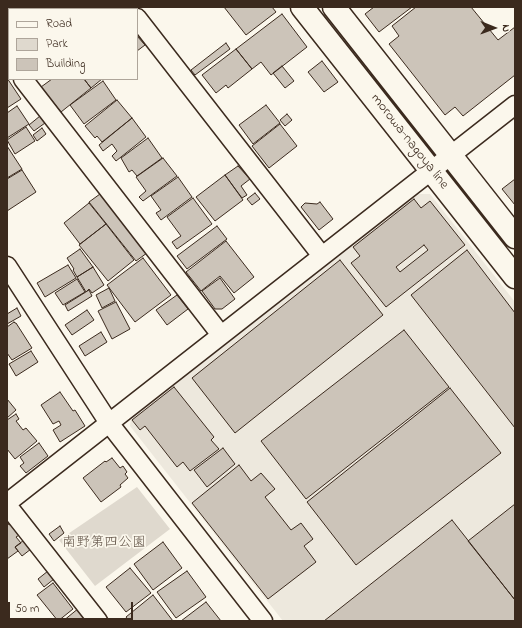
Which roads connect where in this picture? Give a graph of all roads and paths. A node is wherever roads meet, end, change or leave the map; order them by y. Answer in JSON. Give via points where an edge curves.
{"nodes":[{"id":1,"x":302,"y":7,"type":"edge"},
{"id":2,"x":334,"y":7,"type":"edge"},
{"id":3,"x":138,"y":19,"type":"edge"},
{"id":4,"x":24,"y":80,"type":"edge"},
{"id":5,"x":515,"y":105,"type":"edge"},
{"id":6,"x":451,"y":155,"type":"junction"},
{"id":7,"x":431,"y":170,"type":"junction"},
{"id":8,"x":515,"y":237,"type":"edge"},
{"id":9,"x":322,"y":256,"type":"junction"},
{"id":10,"x":7,"y":266,"type":"edge"},
{"id":11,"x":515,"y":277,"type":"edge"},
{"id":12,"x":221,"y":335,"type":"junction"},
{"id":13,"x":109,"y":423,"type":"junction"},
{"id":14,"x":7,"y":504,"type":"edge"},
{"id":15,"x":98,"y":621,"type":"edge"},
{"id":16,"x":263,"y":621,"type":"edge"}],
"edges":[{"from":1,"to":7,"type":"main road","name":"morowa-nagoya line"},
{"from":2,"to":6,"type":"main road","name":"morowa-nagoya line"},
{"from":3,"to":9,"type":"street"},
{"from":4,"to":12,"type":"street"},
{"from":5,"to":6,"type":"street"},
{"from":6,"to":7,"type":"street"},
{"from":6,"to":8,"type":"main road","name":"morowa-nagoya line"},
{"from":7,"to":9,"type":"street"},
{"from":7,"to":11,"type":"main road","name":"morowa-nagoya line"},
{"from":9,"to":12,"type":"street"},
{"from":10,"to":13,"type":"street"},
{"from":12,"to":13,"type":"street"},
{"from":13,"to":14,"type":"street"},
{"from":13,"to":16,"type":"street"},
{"from":14,"to":15,"type":"street"}]}
